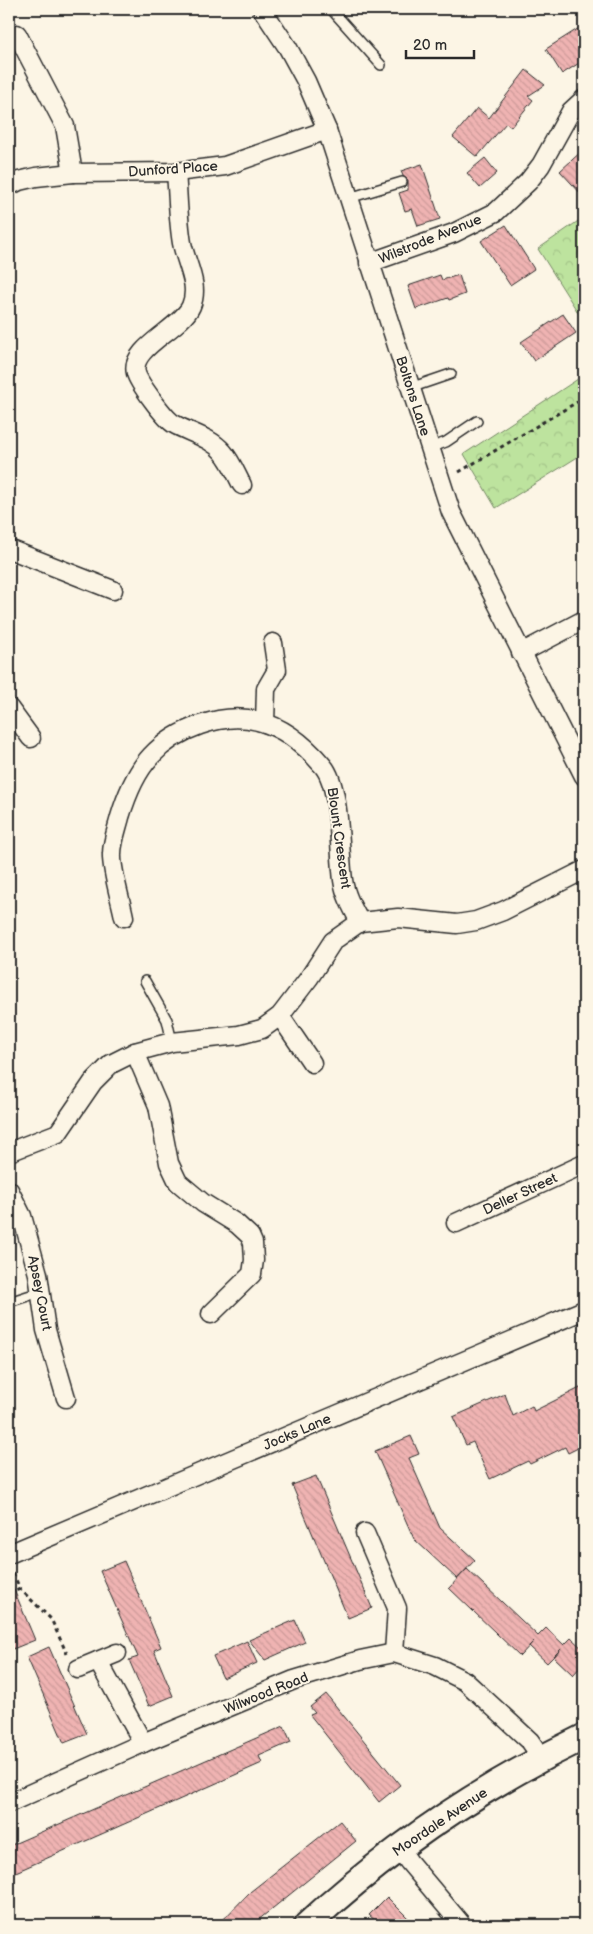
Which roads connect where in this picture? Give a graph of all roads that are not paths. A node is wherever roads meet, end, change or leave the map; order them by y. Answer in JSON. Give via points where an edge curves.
{"nodes":[{"id":1,"x":262,"y":9,"type":"edge"},
{"id":2,"x":331,"y":9,"type":"edge"},
{"id":3,"x":17,"y":34,"type":"dead end"},
{"id":4,"x":381,"y":65,"type":"dead end"},
{"id":5,"x":584,"y":99,"type":"edge"},
{"id":6,"x":327,"y":130,"type":"junction"},
{"id":7,"x":176,"y":172,"type":"junction"},
{"id":8,"x":73,"y":173,"type":"junction"},
{"id":9,"x":402,"y":182,"type":"dead end"},
{"id":10,"x":9,"y":186,"type":"edge"},
{"id":11,"x":349,"y":198,"type":"junction"},
{"id":12,"x":369,"y":263,"type":"junction"},
{"id":13,"x":451,"y":374,"type":"dead end"},
{"id":14,"x":410,"y":388,"type":"junction"},
{"id":15,"x":478,"y":421,"type":"dead end"},
{"id":16,"x":430,"y":448,"type":"junction"},
{"id":17,"x":242,"y":484,"type":"dead end"},
{"id":18,"x":9,"y":549,"type":"edge"},
{"id":19,"x":113,"y":590,"type":"dead end"},
{"id":20,"x":584,"y":620,"type":"edge"},
{"id":21,"x":273,"y":643,"type":"dead end"},
{"id":22,"x":521,"y":652,"type":"junction"},
{"id":23,"x":9,"y":708,"type":"edge"},
{"id":24,"x":265,"y":723,"type":"junction"},
{"id":25,"x":31,"y":738,"type":"dead end"},
{"id":26,"x":584,"y":776,"type":"edge"},
{"id":27,"x":584,"y":870,"type":"edge"},
{"id":28,"x":124,"y":918,"type":"dead end"},
{"id":29,"x":360,"y":922,"type":"junction"},
{"id":30,"x":144,"y":981,"type":"dead end"},
{"id":31,"x":280,"y":1016,"type":"junction"},
{"id":32,"x":172,"y":1042,"type":"junction"},
{"id":33,"x":135,"y":1052,"type":"junction"},
{"id":34,"x":312,"y":1063,"type":"dead end"},
{"id":35,"x":9,"y":1152,"type":"edge"},
{"id":36,"x":584,"y":1164,"type":"edge"},
{"id":37,"x":9,"y":1190,"type":"edge"},
{"id":38,"x":456,"y":1223,"type":"dead end"},
{"id":39,"x":40,"y":1292,"type":"junction"},
{"id":40,"x":9,"y":1302,"type":"edge"},
{"id":41,"x":584,"y":1310,"type":"edge"},
{"id":42,"x":211,"y":1314,"type":"dead end"},
{"id":43,"x":66,"y":1398,"type":"dead end"},
{"id":44,"x":365,"y":1533,"type":"dead end"},
{"id":45,"x":9,"y":1554,"type":"edge"},
{"id":46,"x":117,"y":1653,"type":"dead end"},
{"id":47,"x":394,"y":1653,"type":"junction"},
{"id":48,"x":98,"y":1661,"type":"junction"},
{"id":49,"x":78,"y":1669,"type":"road end"},
{"id":50,"x":584,"y":1737,"type":"edge"},
{"id":51,"x":143,"y":1744,"type":"junction"},
{"id":52,"x":541,"y":1757,"type":"junction"},
{"id":53,"x":9,"y":1803,"type":"edge"},
{"id":54,"x":399,"y":1848,"type":"junction"},
{"id":55,"x":307,"y":1925,"type":"edge"},
{"id":56,"x":462,"y":1925,"type":"edge"}],
"edges":[{"from":1,"to":6,"type":"street","name":"Boltons Lane","via":[[306,80]]},
{"from":2,"to":4,"type":"lane"},
{"from":3,"to":8,"type":"street","via":[[65,126]]},
{"from":5,"to":12,"type":"street","name":"Wilstrode Avenue","via":[[571,111],[528,182],[496,212],[454,233]]},
{"from":6,"to":7,"type":"street","name":"Dunford Place","via":[[225,166]]},
{"from":6,"to":11,"type":"street","name":"Boltons Lane"},
{"from":7,"to":8,"type":"street","name":"Dunford Place"},
{"from":7,"to":17,"type":"street","via":[[182,243],[194,285],[194,297],[187,314],[139,355],[136,373],[154,403],[172,424],[208,440],[223,452]]},
{"from":8,"to":10,"type":"street","name":"Dunford Place","via":[[36,177]]},
{"from":9,"to":11,"type":"lane"},
{"from":11,"to":12,"type":"street","name":"Boltons Lane"},
{"from":12,"to":14,"type":"street","name":"Boltons Lane"},
{"from":13,"to":14,"type":"lane"},
{"from":14,"to":16,"type":"street","name":"Boltons Lane"},
{"from":15,"to":16,"type":"lane","via":[[446,442]]},
{"from":16,"to":22,"type":"street","name":"Boltons Lane","via":[[451,512]]},
{"from":18,"to":19,"type":"street"},
{"from":20,"to":22,"type":"street"},
{"from":21,"to":24,"type":"street","via":[[277,670],[266,689]]},
{"from":22,"to":26,"type":"street","name":"Boltons Lane"},
{"from":23,"to":25,"type":"street"},
{"from":24,"to":28,"type":"street","name":"Blount Crescent","via":[[242,719],[210,722],[191,728],[150,757],[128,795],[112,854]]},
{"from":24,"to":29,"type":"street","name":"Blount Crescent","via":[[296,741],[328,773],[340,826],[343,882]]},
{"from":27,"to":29,"type":"street","via":[[503,912],[476,921],[457,924],[398,918]]},
{"from":29,"to":31,"type":"street","via":[[333,941]]},
{"from":30,"to":32,"type":"lane","via":[[167,1020]]},
{"from":31,"to":32,"type":"street","via":[[262,1029],[239,1036]]},
{"from":31,"to":34,"type":"street"},
{"from":32,"to":33,"type":"street"},
{"from":33,"to":35,"type":"street","via":[[111,1064],[93,1082],[58,1133]]},
{"from":33,"to":42,"type":"street","via":[[158,1106],[169,1163],[178,1182],[203,1203],[237,1224],[253,1243],[252,1274]]},
{"from":36,"to":38,"type":"street","name":"Deller Street"},
{"from":37,"to":39,"type":"street","name":"Apsey Court","via":[[22,1216]]},
{"from":39,"to":40,"type":"lane"},
{"from":39,"to":43,"type":"street","name":"Apsey Court","via":[[46,1330]]},
{"from":41,"to":45,"type":"street","name":"Jocks Lane"},
{"from":44,"to":47,"type":"street","via":[[397,1608]]},
{"from":46,"to":48,"type":"street"},
{"from":47,"to":51,"type":"street","name":"Wilwood Road","via":[[294,1680]]},
{"from":47,"to":52,"type":"street","name":"Wilwood Road","via":[[435,1666],[465,1682],[530,1741]]},
{"from":48,"to":49,"type":"street"},
{"from":48,"to":51,"type":"street"},
{"from":50,"to":52,"type":"street","name":"Moordale Avenue"},
{"from":51,"to":53,"type":"street","name":"Wilwood Road"},
{"from":52,"to":54,"type":"street","name":"Moordale Avenue"},
{"from":54,"to":55,"type":"street","name":"Moordale Avenue"},
{"from":54,"to":56,"type":"street"}]}
